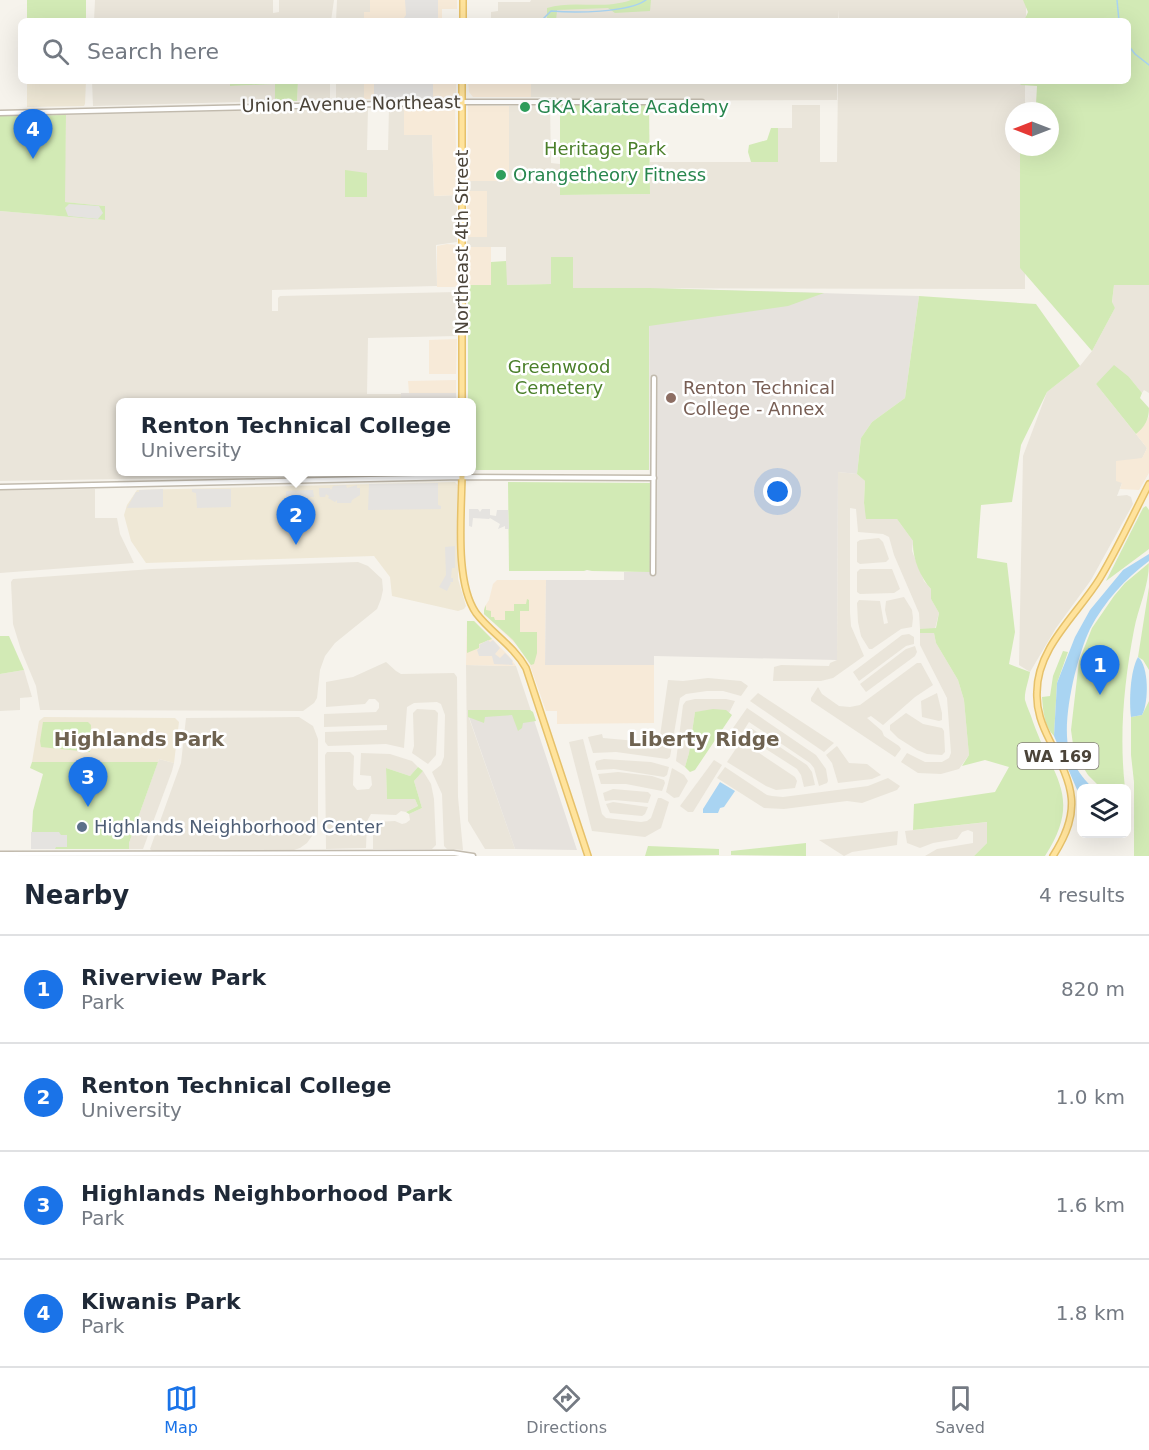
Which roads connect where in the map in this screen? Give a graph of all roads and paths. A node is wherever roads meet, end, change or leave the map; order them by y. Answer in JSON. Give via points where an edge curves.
{"nodes":[{"id":1,"x":463,"y":0,"type":"edge"},
{"id":2,"x":463,"y":18,"type":"edge"},
{"id":3,"x":462,"y":84,"type":"edge"},
{"id":4,"x":462,"y":102,"type":"junction"},
{"id":5,"x":702,"y":102,"type":"dead end"},
{"id":6,"x":0,"y":113,"type":"edge"},
{"id":7,"x":654,"y":378,"type":"dead end"},
{"id":8,"x":462,"y":398,"type":"edge"},
{"id":9,"x":476,"y":474,"type":"edge"},
{"id":10,"x":391,"y":476,"type":"edge"},
{"id":11,"x":462,"y":476,"type":"edge"},
{"id":12,"x":654,"y":478,"type":"junction"},
{"id":13,"x":1149,"y":484,"type":"edge"},
{"id":14,"x":0,"y":487,"type":"edge"},
{"id":15,"x":653,"y":573,"type":"dead end"},
{"id":16,"x":0,"y":854,"type":"edge"},
{"id":17,"x":473,"y":856,"type":"edge"},
{"id":18,"x":588,"y":856,"type":"edge"},
{"id":19,"x":1053,"y":856,"type":"edge"}],
"edges":[{"from":1,"to":2,"type":"main road"},
{"from":3,"to":4,"type":"main road","name":"Northeast 4th Street"},
{"from":4,"to":5,"type":"street","name":"Union Avenue Northeast"},
{"from":4,"to":6,"type":"street","name":"Union Avenue Northeast"},
{"from":4,"to":8,"type":"main road","name":"Northeast 4th Street"},
{"from":7,"to":12,"type":"street"},
{"from":9,"to":12,"type":"street"},
{"from":10,"to":14,"type":"street"},
{"from":11,"to":18,"type":"main road","via":[[462,574],[466,594],[485,623],[512,647],[526,668]]},
{"from":12,"to":15,"type":"street"},
{"from":13,"to":19,"type":"main road","number":"WA 169","via":[[1108,566],[1053,643],[1039,674],[1039,714],[1071,795],[1070,822]]},
{"from":16,"to":17,"type":"street"}]}
